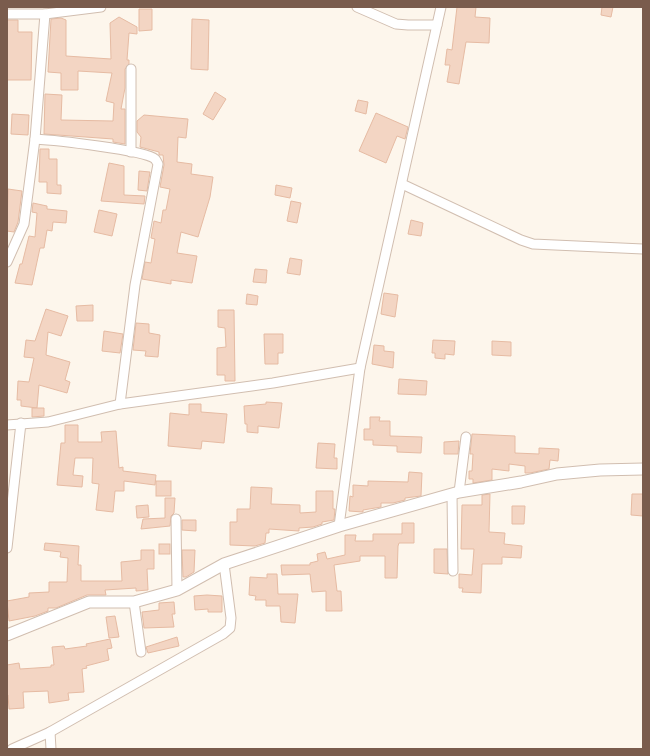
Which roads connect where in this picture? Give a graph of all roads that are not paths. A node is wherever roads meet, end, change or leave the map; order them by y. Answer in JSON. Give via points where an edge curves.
{"nodes":[{"id":1,"x":101,"y":7,"type":"edge"},
{"id":2,"x":356,"y":7,"type":"edge"},
{"id":3,"x":441,"y":7,"type":"edge"},
{"id":4,"x":7,"y":14,"type":"edge"},
{"id":5,"x":45,"y":14,"type":"junction"},
{"id":6,"x":437,"y":25,"type":"junction"},
{"id":7,"x":131,"y":68,"type":"dead end"},
{"id":8,"x":36,"y":139,"type":"junction"},
{"id":9,"x":131,"y":152,"type":"junction"},
{"id":10,"x":402,"y":184,"type":"junction"},
{"id":11,"x":643,"y":249,"type":"edge"},
{"id":12,"x":7,"y":262,"type":"edge"},
{"id":13,"x":360,"y":368,"type":"junction"},
{"id":14,"x":120,"y":404,"type":"junction"},
{"id":15,"x":21,"y":423,"type":"junction"},
{"id":16,"x":7,"y":424,"type":"edge"},
{"id":17,"x":466,"y":437,"type":"dead end"},
{"id":18,"x":643,"y":469,"type":"edge"},
{"id":19,"x":456,"y":493,"type":"junction"},
{"id":20,"x":176,"y":519,"type":"dead end"},
{"id":21,"x":339,"y":526,"type":"junction"},
{"id":22,"x":7,"y":548,"type":"edge"},
{"id":23,"x":224,"y":564,"type":"junction"},
{"id":24,"x":453,"y":571,"type":"dead end"},
{"id":25,"x":177,"y":590,"type":"junction"},
{"id":26,"x":134,"y":602,"type":"junction"},
{"id":27,"x":7,"y":635,"type":"edge"},
{"id":28,"x":142,"y":652,"type":"dead end"},
{"id":29,"x":50,"y":732,"type":"junction"},
{"id":30,"x":12,"y":749,"type":"edge"},
{"id":31,"x":50,"y":749,"type":"edge"}],
"edges":[{"from":1,"to":5,"type":"street"},
{"from":2,"to":6,"type":"street","via":[[396,24]]},
{"from":3,"to":6,"type":"street"},
{"from":4,"to":5,"type":"street"},
{"from":5,"to":8,"type":"street"},
{"from":6,"to":10,"type":"street"},
{"from":7,"to":9,"type":"street"},
{"from":8,"to":9,"type":"street"},
{"from":8,"to":12,"type":"street","via":[[24,224]]},
{"from":9,"to":14,"type":"street","via":[[151,156],[158,164],[135,285]]},
{"from":10,"to":11,"type":"street","via":[[533,244]]},
{"from":10,"to":13,"type":"street"},
{"from":13,"to":14,"type":"street"},
{"from":13,"to":21,"type":"street"},
{"from":14,"to":15,"type":"street","via":[[48,422]]},
{"from":15,"to":16,"type":"street"},
{"from":15,"to":22,"type":"street"},
{"from":17,"to":19,"type":"street"},
{"from":18,"to":19,"type":"street","via":[[556,474]]},
{"from":19,"to":21,"type":"street"},
{"from":19,"to":24,"type":"street"},
{"from":20,"to":25,"type":"street"},
{"from":21,"to":23,"type":"street"},
{"from":23,"to":25,"type":"street"},
{"from":23,"to":29,"type":"street","via":[[230,628]]},
{"from":25,"to":26,"type":"street"},
{"from":26,"to":27,"type":"street","via":[[89,602]]},
{"from":26,"to":28,"type":"street"},
{"from":29,"to":30,"type":"street"},
{"from":29,"to":31,"type":"street"}]}
